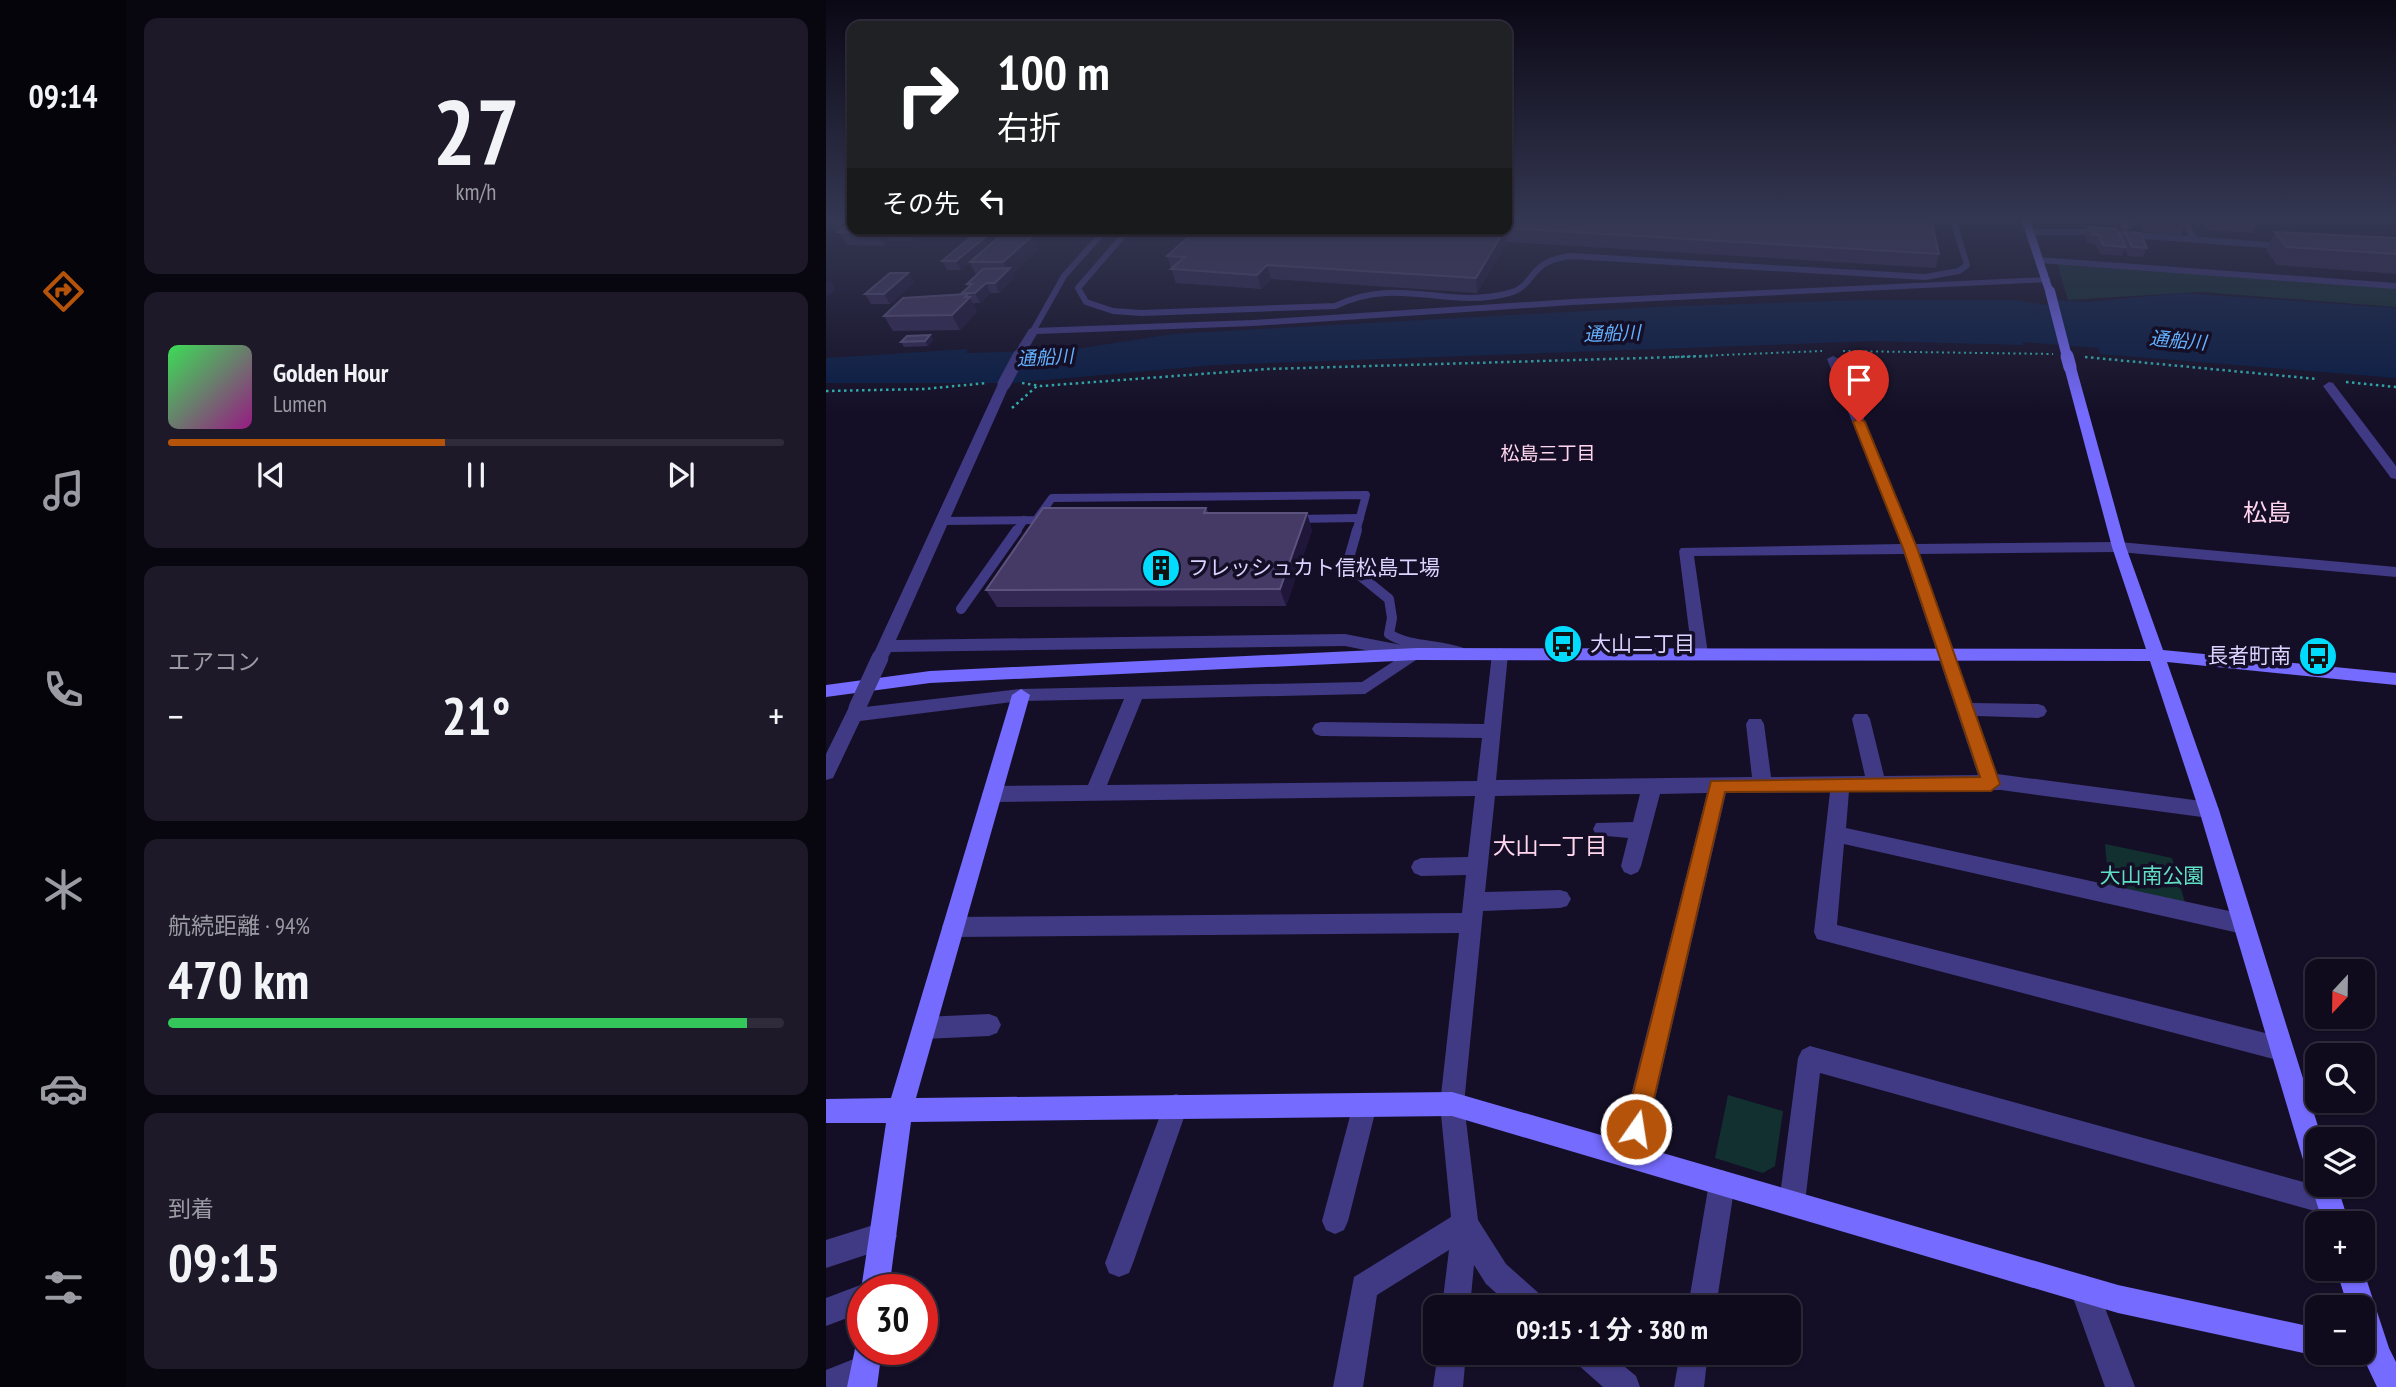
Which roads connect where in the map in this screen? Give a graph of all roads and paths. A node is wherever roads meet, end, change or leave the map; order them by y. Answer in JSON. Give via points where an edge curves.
{"nodes":[{"id":1,"x":1059,"y":284,"type":"edge"},
{"id":2,"x":1081,"y":284,"type":"edge"},
{"id":3,"x":1525,"y":284,"type":"edge"},
{"id":4,"x":2365,"y":284,"type":"edge"},
{"id":5,"x":2048,"y":286,"type":"joint"},
{"id":6,"x":2396,"y":286,"type":"edge"},
{"id":7,"x":1033,"y":331,"type":"junction"},
{"id":8,"x":1833,"y":353,"type":"junction"},
{"id":9,"x":2059,"y":355,"type":"dead end"},
{"id":10,"x":2083,"y":357,"type":"dead end"},
{"id":11,"x":2344,"y":382,"type":"dead end"},
{"id":12,"x":987,"y":383,"type":"dead end"},
{"id":13,"x":1008,"y":383,"type":"junction"},
{"id":14,"x":2327,"y":383,"type":"joint"},
{"id":15,"x":2396,"y":387,"type":"edge"},
{"id":16,"x":826,"y":391,"type":"edge"},
{"id":17,"x":2396,"y":475,"type":"edge"},
{"id":18,"x":1360,"y":518,"type":"junction"},
{"id":19,"x":1279,"y":519,"type":"edge"},
{"id":20,"x":944,"y":520,"type":"junction"},
{"id":21,"x":1024,"y":520,"type":"junction"},
{"id":22,"x":1036,"y":520,"type":"junction"},
{"id":23,"x":1050,"y":520,"type":"edge"},
{"id":24,"x":2119,"y":547,"type":"junction"},
{"id":25,"x":1910,"y":548,"type":"junction"},
{"id":26,"x":2396,"y":572,"type":"edge"},
{"id":27,"x":961,"y":609,"type":"dead end"},
{"id":28,"x":882,"y":652,"type":"junction"},
{"id":29,"x":1416,"y":654,"type":"junction"},
{"id":30,"x":1465,"y":654,"type":"junction"},
{"id":31,"x":1500,"y":654,"type":"junction"},
{"id":32,"x":1700,"y":654,"type":"junction"},
{"id":33,"x":2153,"y":655,"type":"junction"},
{"id":34,"x":1948,"y":656,"type":"junction"},
{"id":35,"x":2396,"y":679,"type":"edge"},
{"id":36,"x":826,"y":691,"type":"edge"},
{"id":37,"x":1136,"y":691,"type":"junction"},
{"id":38,"x":1021,"y":695,"type":"junction"},
{"id":39,"x":1966,"y":709,"type":"junction"},
{"id":40,"x":855,"y":711,"type":"junction"},
{"id":41,"x":2038,"y":711,"type":"dead end"},
{"id":42,"x":1861,"y":719,"type":"dead end"},
{"id":43,"x":1755,"y":724,"type":"dead end"},
{"id":44,"x":1321,"y":729,"type":"dead end"},
{"id":45,"x":1492,"y":731,"type":"junction"},
{"id":46,"x":826,"y":773,"type":"edge"},
{"id":47,"x":1876,"y":784,"type":"junction"},
{"id":48,"x":1991,"y":784,"type":"junction"},
{"id":49,"x":1840,"y":785,"type":"junction"},
{"id":50,"x":1652,"y":786,"type":"junction"},
{"id":51,"x":1718,"y":786,"type":"junction"},
{"id":52,"x":1763,"y":786,"type":"junction"},
{"id":53,"x":1485,"y":788,"type":"junction"},
{"id":54,"x":1096,"y":792,"type":"junction"},
{"id":55,"x":992,"y":794,"type":"junction"},
{"id":56,"x":2209,"y":810,"type":"junction"},
{"id":57,"x":1603,"y":829,"type":"dead end"},
{"id":58,"x":1640,"y":830,"type":"junction"},
{"id":59,"x":1835,"y":834,"type":"junction"},
{"id":60,"x":1477,"y":866,"type":"junction"},
{"id":61,"x":1631,"y":866,"type":"dead end"},
{"id":62,"x":1421,"y":867,"type":"dead end"},
{"id":63,"x":1560,"y":899,"type":"dead end"},
{"id":64,"x":1473,"y":912,"type":"junction"},
{"id":65,"x":2243,"y":924,"type":"junction"},
{"id":66,"x":953,"y":928,"type":"junction"},
{"id":67,"x":989,"y":1025,"type":"dead end"},
{"id":68,"x":924,"y":1028,"type":"junction"},
{"id":69,"x":2281,"y":1049,"type":"junction"},
{"id":70,"x":1365,"y":1104,"type":"junction"},
{"id":71,"x":1452,"y":1104,"type":"junction"},
{"id":72,"x":1176,"y":1106,"type":"junction"},
{"id":73,"x":900,"y":1109,"type":"junction"},
{"id":74,"x":826,"y":1111,"type":"edge"},
{"id":75,"x":2306,"y":1127,"type":"edge"},
{"id":76,"x":1629,"y":1155,"type":"junction"},
{"id":77,"x":1722,"y":1183,"type":"junction"},
{"id":78,"x":1791,"y":1203,"type":"junction"},
{"id":79,"x":2330,"y":1203,"type":"edge"},
{"id":80,"x":1335,"y":1221,"type":"dead end"},
{"id":81,"x":1465,"y":1224,"type":"junction"},
{"id":82,"x":883,"y":1236,"type":"junction"},
{"id":83,"x":826,"y":1254,"type":"edge"},
{"id":84,"x":1119,"y":1263,"type":"dead end"},
{"id":85,"x":877,"y":1274,"type":"edge"},
{"id":86,"x":2084,"y":1289,"type":"junction"},
{"id":87,"x":1457,"y":1295,"type":"edge"},
{"id":88,"x":1520,"y":1295,"type":"edge"},
{"id":89,"x":1704,"y":1295,"type":"edge"},
{"id":90,"x":847,"y":1304,"type":"edge"},
{"id":91,"x":826,"y":1312,"type":"edge"},
{"id":92,"x":2305,"y":1339,"type":"edge"},
{"id":93,"x":2378,"y":1355,"type":"edge"},
{"id":94,"x":1451,"y":1365,"type":"edge"},
{"id":95,"x":1600,"y":1365,"type":"edge"},
{"id":96,"x":1692,"y":1365,"type":"edge"},
{"id":97,"x":865,"y":1369,"type":"edge"},
{"id":98,"x":826,"y":1384,"type":"edge"},
{"id":99,"x":1348,"y":1387,"type":"edge"},
{"id":100,"x":1448,"y":1387,"type":"edge"},
{"id":101,"x":1625,"y":1387,"type":"edge"},
{"id":102,"x":1689,"y":1387,"type":"edge"},
{"id":103,"x":2120,"y":1387,"type":"edge"},
{"id":104,"x":2393,"y":1387,"type":"edge"}],
"edges":[{"from":1,"to":7,"type":"lane"},
{"from":2,"to":3,"type":"lane","via":[[1078,288],[1086,302],[1113,311],[1141,313],[1335,306],[1359,294],[1389,291],[1479,298],[1512,293]]},
{"from":4,"to":6,"type":"lane"},
{"from":5,"to":7,"type":"street","via":[[1572,302],[1253,323]]},
{"from":5,"to":24,"type":"street","bridge":true},
{"from":7,"to":13,"type":"street","bridge":true},
{"from":8,"to":9,"type":"path"},
{"from":8,"to":13,"type":"path","via":[[1268,369],[1041,386]]},
{"from":8,"to":25,"type":"street"},
{"from":10,"to":14,"type":"path"},
{"from":11,"to":15,"type":"path"},
{"from":12,"to":16,"type":"path"},
{"from":13,"to":20,"type":"street"},
{"from":14,"to":17,"type":"street"},
{"from":18,"to":19,"type":"lane"},
{"from":18,"to":22,"type":"lane","via":[[1366,495],[1052,498]]},
{"from":18,"to":30,"type":"lane","via":[[1347,565],[1392,600],[1395,611],[1390,634],[1405,646],[1451,646]]},
{"from":20,"to":21,"type":"lane"},
{"from":20,"to":28,"type":"street"},
{"from":21,"to":22,"type":"lane"},
{"from":21,"to":27,"type":"lane"},
{"from":22,"to":23,"type":"lane"},
{"from":24,"to":25,"type":"street"},
{"from":24,"to":26,"type":"street"},
{"from":24,"to":33,"type":"street"},
{"from":25,"to":32,"type":"street","via":[[1686,551]]},
{"from":25,"to":34,"type":"street"},
{"from":28,"to":29,"type":"street","via":[[1345,640]]},
{"from":28,"to":40,"type":"street","bridge":true},
{"from":29,"to":30,"type":"street"},
{"from":29,"to":36,"type":"street","via":[[930,677]]},
{"from":29,"to":37,"type":"street","via":[[1366,688]]},
{"from":30,"to":31,"type":"street"},
{"from":31,"to":32,"type":"street"},
{"from":31,"to":45,"type":"street"},
{"from":32,"to":34,"type":"street"},
{"from":33,"to":34,"type":"street"},
{"from":33,"to":35,"type":"street"},
{"from":33,"to":56,"type":"street"},
{"from":34,"to":39,"type":"street"},
{"from":37,"to":38,"type":"street"},
{"from":37,"to":54,"type":"street"},
{"from":38,"to":40,"type":"street"},
{"from":38,"to":55,"type":"street"},
{"from":39,"to":41,"type":"street"},
{"from":39,"to":48,"type":"street"},
{"from":40,"to":46,"type":"street"},
{"from":42,"to":47,"type":"street"},
{"from":43,"to":52,"type":"street"},
{"from":44,"to":45,"type":"street"},
{"from":45,"to":53,"type":"street"},
{"from":47,"to":48,"type":"street"},
{"from":47,"to":49,"type":"street"},
{"from":48,"to":56,"type":"street"},
{"from":49,"to":52,"type":"street"},
{"from":49,"to":59,"type":"street"},
{"from":50,"to":51,"type":"street"},
{"from":50,"to":53,"type":"street"},
{"from":50,"to":58,"type":"street"},
{"from":51,"to":52,"type":"street"},
{"from":51,"to":76,"type":"street"},
{"from":53,"to":54,"type":"street"},
{"from":53,"to":60,"type":"street"},
{"from":54,"to":55,"type":"street"},
{"from":55,"to":66,"type":"street"},
{"from":56,"to":65,"type":"street"},
{"from":57,"to":58,"type":"street"},
{"from":58,"to":61,"type":"street"},
{"from":59,"to":65,"type":"street"},
{"from":59,"to":69,"type":"street","via":[[1825,932]]},
{"from":60,"to":62,"type":"street"},
{"from":60,"to":64,"type":"street"},
{"from":63,"to":64,"type":"street"},
{"from":64,"to":66,"type":"street"},
{"from":64,"to":71,"type":"street"},
{"from":65,"to":69,"type":"street"},
{"from":66,"to":68,"type":"street"},
{"from":67,"to":68,"type":"street"},
{"from":68,"to":73,"type":"street"},
{"from":69,"to":75,"type":"street"},
{"from":70,"to":71,"type":"street"},
{"from":70,"to":72,"type":"street"},
{"from":70,"to":80,"type":"street"},
{"from":71,"to":76,"type":"street"},
{"from":71,"to":81,"type":"street"},
{"from":72,"to":73,"type":"street"},
{"from":72,"to":84,"type":"street"},
{"from":73,"to":74,"type":"street"},
{"from":73,"to":82,"type":"street"},
{"from":76,"to":77,"type":"street"},
{"from":77,"to":78,"type":"street"},
{"from":77,"to":89,"type":"street"},
{"from":78,"to":79,"type":"street","via":[[1810,1058]]},
{"from":78,"to":86,"type":"street"},
{"from":81,"to":87,"type":"street"},
{"from":81,"to":88,"type":"street","via":[[1496,1274]]},
{"from":81,"to":99,"type":"street","via":[[1364,1287]]},
{"from":82,"to":83,"type":"street"},
{"from":82,"to":85,"type":"street"},
{"from":86,"to":92,"type":"street"},
{"from":86,"to":103,"type":"street"},
{"from":90,"to":91,"type":"street"},
{"from":93,"to":104,"type":"street"},
{"from":94,"to":100,"type":"street"},
{"from":95,"to":101,"type":"street"},
{"from":96,"to":102,"type":"street"},
{"from":97,"to":98,"type":"street"}]}
